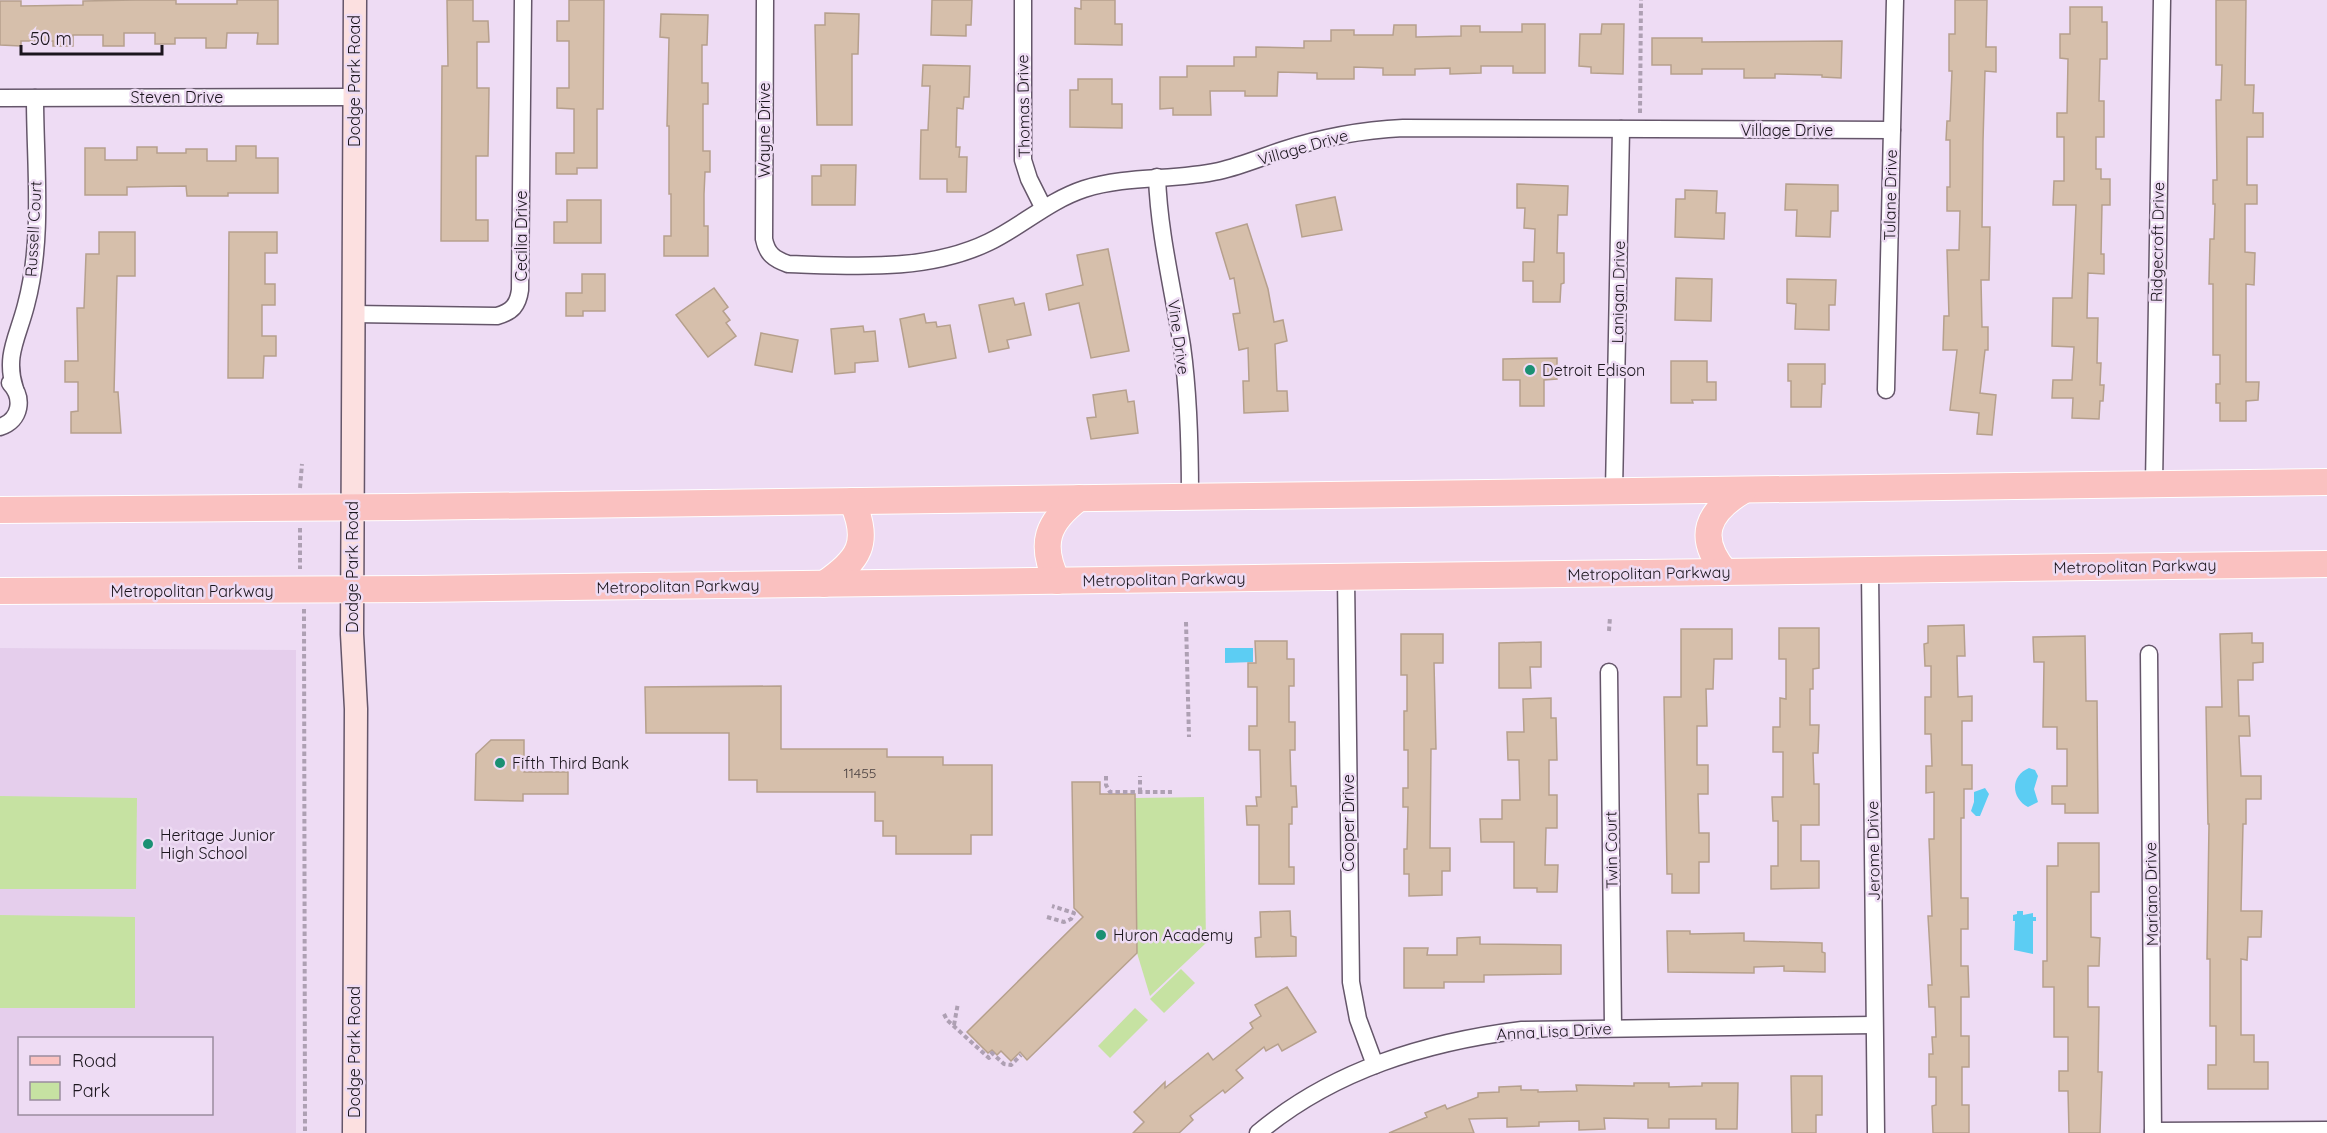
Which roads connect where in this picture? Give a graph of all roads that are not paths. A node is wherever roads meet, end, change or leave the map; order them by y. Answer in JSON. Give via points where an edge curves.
{"nodes":[{"id":1,"x":355,"y":0,"type":"edge"},
{"id":2,"x":523,"y":0,"type":"edge"},
{"id":3,"x":765,"y":0,"type":"edge"},
{"id":4,"x":1023,"y":0,"type":"edge"},
{"id":5,"x":1895,"y":0,"type":"edge"},
{"id":6,"x":2162,"y":0,"type":"edge"},
{"id":7,"x":354,"y":97,"type":"junction"},
{"id":8,"x":0,"y":98,"type":"edge"},
{"id":9,"x":34,"y":98,"type":"junction"},
{"id":10,"x":1621,"y":129,"type":"junction"},
{"id":11,"x":1892,"y":130,"type":"junction"},
{"id":12,"x":1157,"y":177,"type":"junction"},
{"id":13,"x":1043,"y":207,"type":"junction"},
{"id":14,"x":772,"y":257,"type":"joint"},
{"id":15,"x":353,"y":315,"type":"junction"},
{"id":16,"x":5,"y":362,"type":"edge"},
{"id":17,"x":0,"y":379,"type":"edge"},
{"id":18,"x":15,"y":389,"type":"junction"},
{"id":19,"x":1886,"y":390,"type":"dead end"},
{"id":20,"x":0,"y":427,"type":"edge"},
{"id":21,"x":2327,"y":482,"type":"edge"},
{"id":22,"x":2154,"y":484,"type":"junction"},
{"id":23,"x":1744,"y":490,"type":"junction"},
{"id":24,"x":1614,"y":491,"type":"junction"},
{"id":25,"x":1190,"y":497,"type":"junction"},
{"id":26,"x":1079,"y":498,"type":"junction"},
{"id":27,"x":852,"y":501,"type":"junction"},
{"id":28,"x":352,"y":507,"type":"junction"},
{"id":29,"x":0,"y":510,"type":"edge"},
{"id":30,"x":2327,"y":564,"type":"edge"},
{"id":31,"x":1870,"y":570,"type":"junction"},
{"id":32,"x":1725,"y":572,"type":"junction"},
{"id":33,"x":1346,"y":577,"type":"junction"},
{"id":34,"x":1057,"y":581,"type":"junction"},
{"id":35,"x":824,"y":584,"type":"junction"},
{"id":36,"x":352,"y":590,"type":"junction"},
{"id":37,"x":0,"y":591,"type":"edge"},
{"id":38,"x":2149,"y":654,"type":"dead end"},
{"id":39,"x":1609,"y":672,"type":"dead end"},
{"id":40,"x":1875,"y":1025,"type":"junction"},
{"id":41,"x":1613,"y":1027,"type":"junction"},
{"id":42,"x":1376,"y":1065,"type":"junction"},
{"id":43,"x":2327,"y":1130,"type":"edge"},
{"id":44,"x":2153,"y":1132,"type":"edge"},
{"id":45,"x":354,"y":1133,"type":"edge"},
{"id":46,"x":1258,"y":1133,"type":"edge"},
{"id":47,"x":1876,"y":1133,"type":"edge"}],
"edges":[{"from":1,"to":7,"type":"street","name":"Dodge Park Road"},
{"from":2,"to":15,"type":"street","name":"Cecilia Drive","via":[[520,290],[515,307],[497,316]]},
{"from":3,"to":14,"type":"street","name":"Wayne Drive","via":[[764,239]]},
{"from":4,"to":13,"type":"street","name":"Thomas Drive","via":[[1022,153]]},
{"from":5,"to":11,"type":"street","name":"Tulane Drive"},
{"from":6,"to":22,"type":"street","name":"Ridgecroft Drive"},
{"from":7,"to":9,"type":"street","name":"Steven Drive"},
{"from":7,"to":15,"type":"street","name":"Dodge Park Road"},
{"from":8,"to":9,"type":"street","name":"Steven Drive"},
{"from":9,"to":16,"type":"street","name":"Russell Court","via":[[34,258],[27,302]]},
{"from":10,"to":11,"type":"street","name":"Village Drive"},
{"from":10,"to":12,"type":"street","name":"Village Drive","via":[[1358,131],[1220,171]]},
{"from":10,"to":24,"type":"street","name":"Lanigan Drive"},
{"from":11,"to":19,"type":"street","name":"Tulane Drive"},
{"from":12,"to":13,"type":"street","name":"Village Drive","via":[[1086,188]]},
{"from":12,"to":25,"type":"street","name":"Vine Drive","via":[[1160,225],[1186,382]]},
{"from":13,"to":14,"type":"street","name":"Village Drive","via":[[990,242],[921,263],[799,264]]},
{"from":15,"to":28,"type":"street","name":"Dodge Park Road"},
{"from":16,"to":18,"type":"street","name":"Russell Court"},
{"from":17,"to":18,"type":"street"},
{"from":18,"to":20,"type":"street","name":"Russell Court","via":[[17,413]]},
{"from":21,"to":22,"type":"main road"},
{"from":22,"to":23,"type":"main road"},
{"from":23,"to":24,"type":"main road"},
{"from":23,"to":32,"type":"main road","via":[[1719,508],[1709,528],[1710,549]]},
{"from":24,"to":25,"type":"main road"},
{"from":25,"to":26,"type":"main road"},
{"from":26,"to":27,"type":"main road"},
{"from":26,"to":34,"type":"main road","via":[[1054,521],[1049,535],[1048,558]]},
{"from":27,"to":28,"type":"main road"},
{"from":27,"to":35,"type":"main road","via":[[861,525],[861,545],[848,566]]},
{"from":28,"to":29,"type":"main road"},
{"from":28,"to":36,"type":"street","name":"Dodge Park Road"},
{"from":30,"to":31,"type":"main road","name":"Metropolitan Parkway"},
{"from":31,"to":32,"type":"main road","name":"Metropolitan Parkway"},
{"from":31,"to":40,"type":"street","name":"Jerome Drive"},
{"from":32,"to":33,"type":"main road","name":"Metropolitan Parkway"},
{"from":33,"to":34,"type":"main road","name":"Metropolitan Parkway"},
{"from":33,"to":42,"type":"street","name":"Cooper Drive","via":[[1351,982],[1358,1019]]},
{"from":34,"to":35,"type":"main road","name":"Metropolitan Parkway"},
{"from":35,"to":36,"type":"main road","name":"Metropolitan Parkway"},
{"from":36,"to":37,"type":"main road","name":"Metropolitan Parkway"},
{"from":36,"to":45,"type":"street","name":"Dodge Park Road","via":[[356,709]]},
{"from":38,"to":44,"type":"street","name":"Mariano Drive"},
{"from":39,"to":41,"type":"street","name":"Twin Court"},
{"from":40,"to":41,"type":"street","name":"Anna Lisa Drive"},
{"from":40,"to":47,"type":"street","name":"Jerome Drive"},
{"from":41,"to":42,"type":"street","name":"Anna Lisa Drive","via":[[1483,1035],[1434,1045]]},
{"from":42,"to":46,"type":"street","name":"Anna Lisa Drive","via":[[1320,1089]]},
{"from":43,"to":44,"type":"street"}]}
